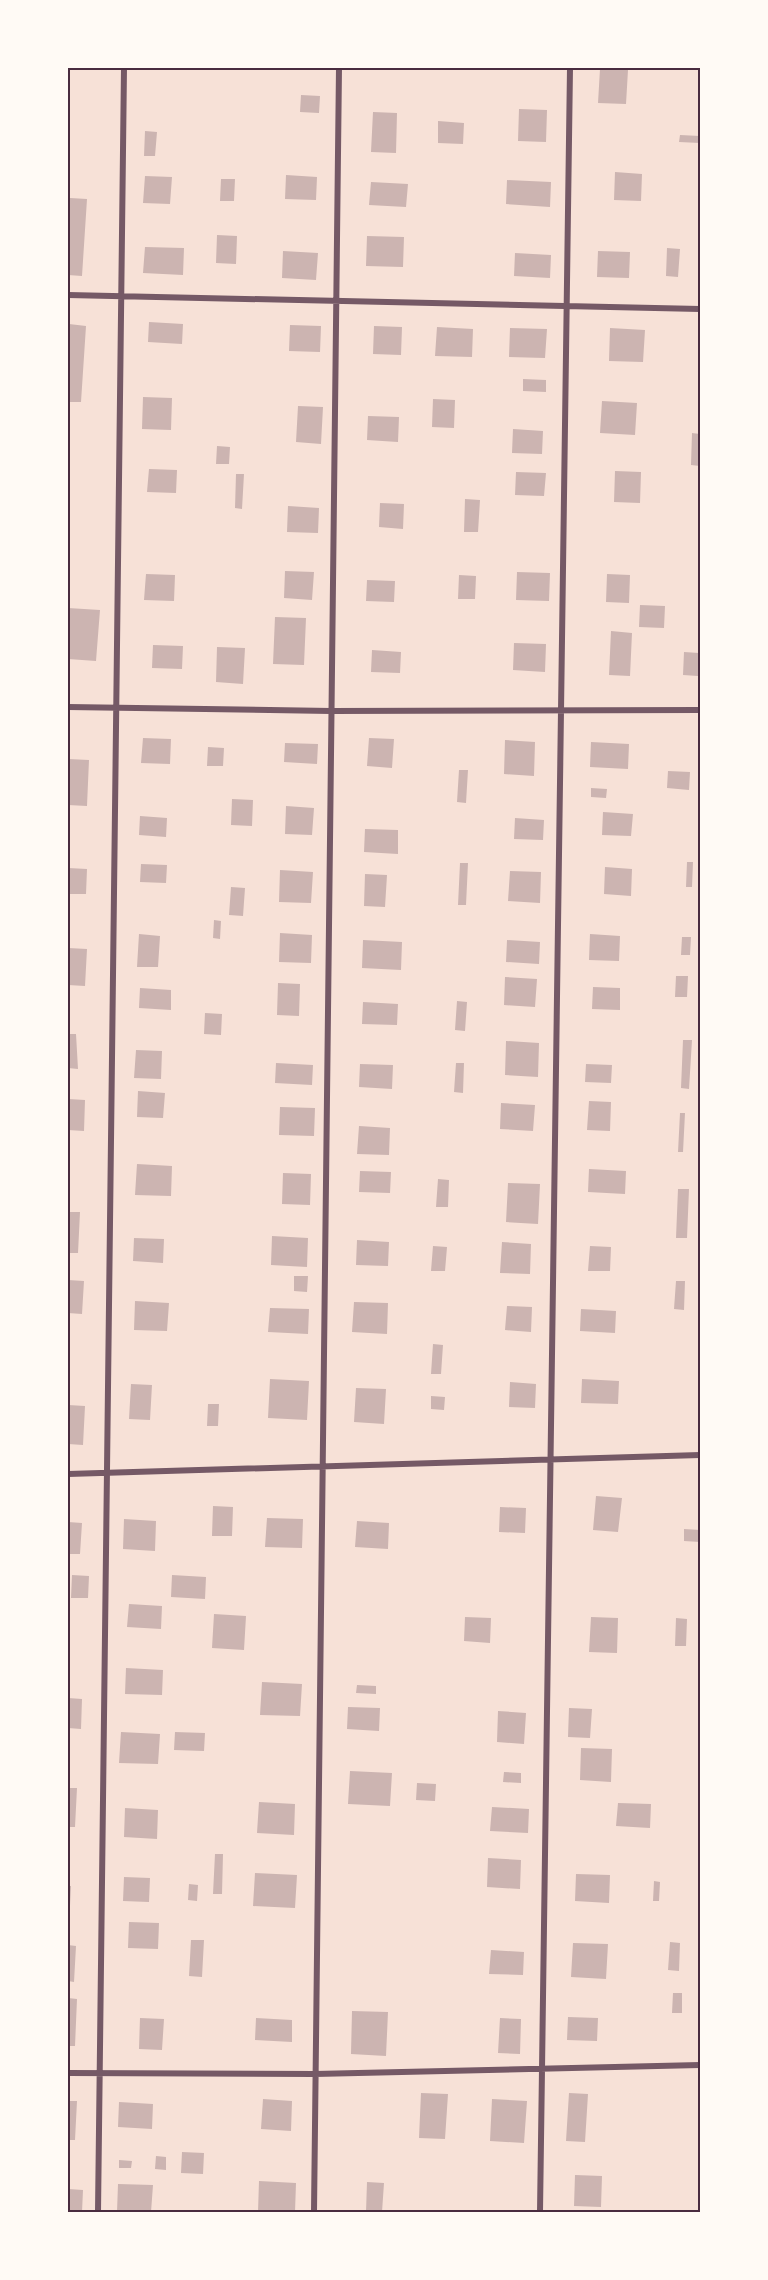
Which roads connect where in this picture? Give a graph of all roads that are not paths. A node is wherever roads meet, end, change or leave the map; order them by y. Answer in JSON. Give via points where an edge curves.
{"nodes":[{"id":1,"x":124,"y":68,"type":"edge"},
{"id":2,"x":339,"y":68,"type":"edge"},
{"id":3,"x":570,"y":68,"type":"edge"},
{"id":4,"x":68,"y":295,"type":"edge"},
{"id":5,"x":121,"y":296,"type":"junction"},
{"id":6,"x":336,"y":301,"type":"junction"},
{"id":7,"x":567,"y":306,"type":"junction"},
{"id":8,"x":700,"y":309,"type":"edge"},
{"id":9,"x":68,"y":707,"type":"edge"},
{"id":10,"x":116,"y":708,"type":"junction"},
{"id":11,"x":700,"y":710,"type":"edge"},
{"id":12,"x":331,"y":711,"type":"junction"},
{"id":13,"x":561,"y":711,"type":"junction"},
{"id":14,"x":700,"y":1455,"type":"edge"},
{"id":15,"x":550,"y":1459,"type":"junction"},
{"id":16,"x":322,"y":1466,"type":"junction"},
{"id":17,"x":107,"y":1472,"type":"junction"},
{"id":18,"x":68,"y":1474,"type":"edge"},
{"id":19,"x":700,"y":2065,"type":"edge"},
{"id":20,"x":542,"y":2069,"type":"junction"},
{"id":21,"x":68,"y":2073,"type":"edge"},
{"id":22,"x":100,"y":2073,"type":"junction"},
{"id":23,"x":315,"y":2074,"type":"junction"},
{"id":24,"x":98,"y":2212,"type":"edge"},
{"id":25,"x":314,"y":2212,"type":"edge"},
{"id":26,"x":540,"y":2212,"type":"edge"}],
"edges":[{"from":1,"to":5,"type":"street"},
{"from":2,"to":6,"type":"street"},
{"from":3,"to":7,"type":"street"},
{"from":4,"to":5,"type":"street"},
{"from":5,"to":6,"type":"street"},
{"from":5,"to":10,"type":"street"},
{"from":6,"to":7,"type":"street"},
{"from":6,"to":12,"type":"street"},
{"from":7,"to":8,"type":"street"},
{"from":7,"to":13,"type":"street"},
{"from":9,"to":10,"type":"street"},
{"from":10,"to":12,"type":"street"},
{"from":10,"to":17,"type":"street"},
{"from":11,"to":13,"type":"street"},
{"from":12,"to":13,"type":"street"},
{"from":12,"to":16,"type":"street"},
{"from":13,"to":15,"type":"street"},
{"from":14,"to":15,"type":"street"},
{"from":15,"to":16,"type":"street"},
{"from":15,"to":20,"type":"street"},
{"from":16,"to":17,"type":"street"},
{"from":16,"to":23,"type":"street"},
{"from":17,"to":18,"type":"street"},
{"from":17,"to":22,"type":"street"},
{"from":19,"to":20,"type":"street"},
{"from":20,"to":23,"type":"street"},
{"from":20,"to":26,"type":"street"},
{"from":21,"to":22,"type":"street"},
{"from":22,"to":23,"type":"street"},
{"from":22,"to":24,"type":"street"},
{"from":23,"to":25,"type":"street"}]}
